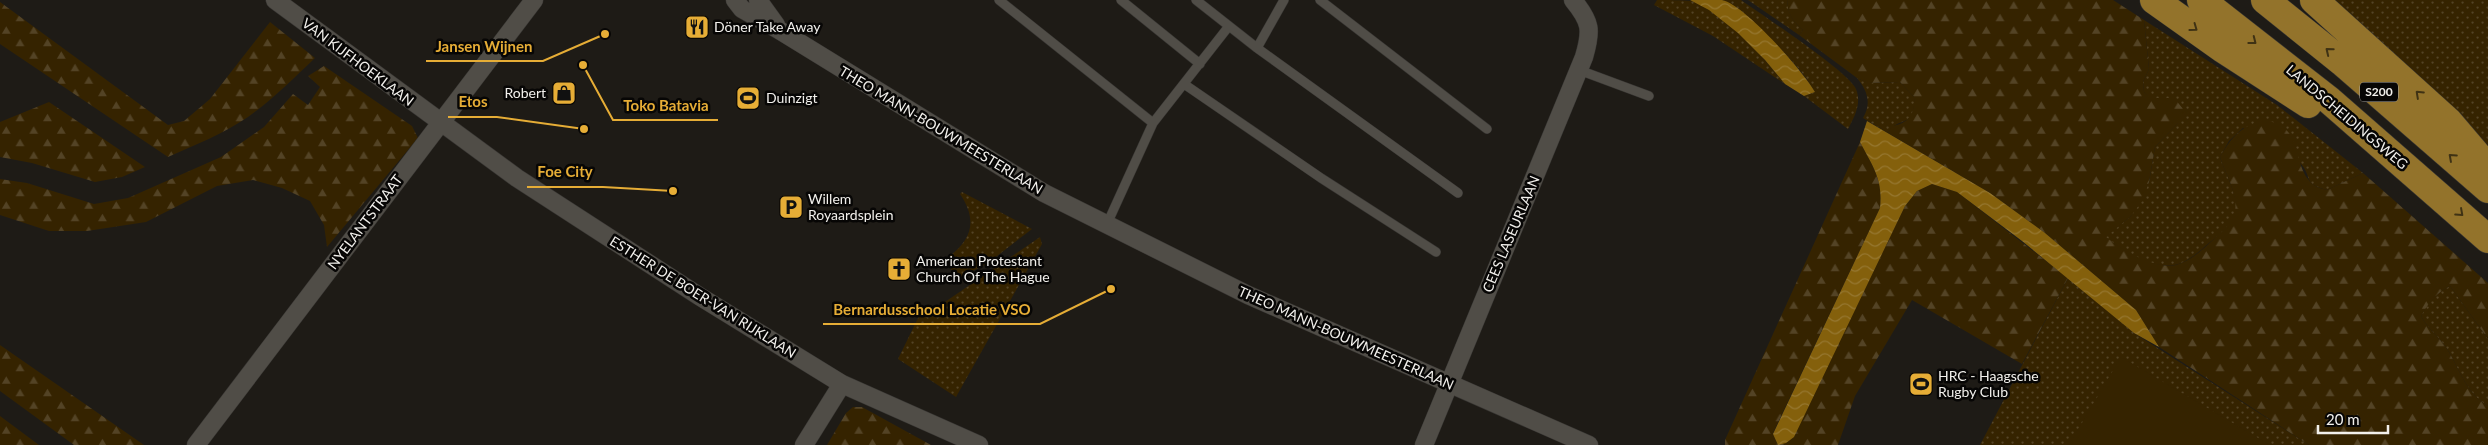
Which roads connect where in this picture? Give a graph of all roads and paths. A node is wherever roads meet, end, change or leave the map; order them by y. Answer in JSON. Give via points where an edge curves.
{"nodes":[{"id":1,"x":275,"y":0,"type":"edge"},
{"id":2,"x":534,"y":0,"type":"edge"},
{"id":3,"x":736,"y":0,"type":"edge"},
{"id":4,"x":758,"y":0,"type":"edge"},
{"id":5,"x":999,"y":0,"type":"edge"},
{"id":6,"x":1121,"y":0,"type":"edge"},
{"id":7,"x":1196,"y":0,"type":"edge"},
{"id":8,"x":1284,"y":0,"type":"edge"},
{"id":9,"x":1320,"y":0,"type":"edge"},
{"id":10,"x":1573,"y":0,"type":"edge"},
{"id":11,"x":2154,"y":0,"type":"edge"},
{"id":12,"x":2201,"y":0,"type":"edge"},
{"id":13,"x":2265,"y":0,"type":"edge"},
{"id":14,"x":2314,"y":0,"type":"edge"},
{"id":15,"x":1229,"y":26,"type":"junction"},
{"id":16,"x":779,"y":30,"type":"junction"},
{"id":17,"x":1257,"y":48,"type":"junction"},
{"id":18,"x":1200,"y":64,"type":"junction"},
{"id":19,"x":1579,"y":70,"type":"junction"},
{"id":20,"x":1184,"y":84,"type":"junction"},
{"id":21,"x":1649,"y":96,"type":"dead end"},
{"id":22,"x":441,"y":123,"type":"junction"},
{"id":23,"x":1153,"y":123,"type":"junction"},
{"id":24,"x":1487,"y":129,"type":"dead end"},
{"id":25,"x":2488,"y":168,"type":"edge"},
{"id":26,"x":2410,"y":169,"type":"junction"},
{"id":27,"x":2488,"y":190,"type":"edge"},
{"id":28,"x":1458,"y":193,"type":"dead end"},
{"id":29,"x":1107,"y":224,"type":"junction"},
{"id":30,"x":2488,"y":238,"type":"edge"},
{"id":31,"x":1436,"y":252,"type":"dead end"},
{"id":32,"x":1449,"y":383,"type":"junction"},
{"id":33,"x":842,"y":384,"type":"junction"},
{"id":34,"x":196,"y":445,"type":"edge"},
{"id":35,"x":804,"y":445,"type":"edge"},
{"id":36,"x":978,"y":445,"type":"edge"},
{"id":37,"x":1424,"y":445,"type":"edge"},
{"id":38,"x":1589,"y":445,"type":"edge"}],
"edges":[{"from":1,"to":22,"type":"street","name":"VAN KIJFHOEKLAAN"},
{"from":2,"to":22,"type":"street","name":"NYELANTSTRAAT"},
{"from":3,"to":16,"type":"street","name":"THEO MANN-BOUWMEESTERLAAN","via":[[742,9]]},
{"from":4,"to":16,"type":"street","name":"THEO MANN-BOUWMEESTERLAAN"},
{"from":5,"to":23,"type":"lane"},
{"from":6,"to":18,"type":"lane"},
{"from":7,"to":15,"type":"lane"},
{"from":8,"to":17,"type":"lane"},
{"from":9,"to":24,"type":"lane"},
{"from":10,"to":19,"type":"street","name":"CEES LASEURLAAN","via":[[1588,20],[1590,38]]},
{"from":11,"to":26,"type":"main road","one_way":true,"via":[[2223,49]]},
{"from":12,"to":26,"type":"main road","name":"LANDSCHEIDINGSWEG","number":"S200","one_way":true,"via":[[2330,100]]},
{"from":27,"to":13,"type":"main road","number":"S200","one_way":true,"via":[[2342,62]]},
{"from":25,"to":14,"type":"main road","one_way":true,"via":[[2449,122]]},
{"from":15,"to":17,"type":"lane"},
{"from":15,"to":18,"type":"lane"},
{"from":16,"to":29,"type":"street","name":"THEO MANN-BOUWMEESTERLAAN","via":[[1044,193]]},
{"from":17,"to":28,"type":"lane"},
{"from":18,"to":20,"type":"lane"},
{"from":19,"to":21,"type":"lane"},
{"from":19,"to":32,"type":"street","name":"CEES LASEURLAAN"},
{"from":20,"to":23,"type":"lane"},
{"from":20,"to":31,"type":"lane"},
{"from":22,"to":33,"type":"street","name":"ESTHER DE BOER-VAN RIJKLAAN","via":[[517,178],[644,261]]},
{"from":22,"to":34,"type":"street","name":"NYELANTSTRAAT"},
{"from":23,"to":29,"type":"lane"},
{"from":26,"to":30,"type":"main road","name":"LANDSCHEIDINGSWEG","number":"S200","one_way":true},
{"from":29,"to":32,"type":"street","name":"THEO MANN-BOUWMEESTERLAAN","via":[[1248,296]]},
{"from":32,"to":37,"type":"street","name":"CEES LASEURLAAN"},
{"from":32,"to":38,"type":"street","name":"THEO MANN-BOUWMEESTERLAAN"},
{"from":33,"to":35,"type":"street"},
{"from":33,"to":36,"type":"street","name":"ESTHER DE BOER-VAN RIJKLAAN"}]}
